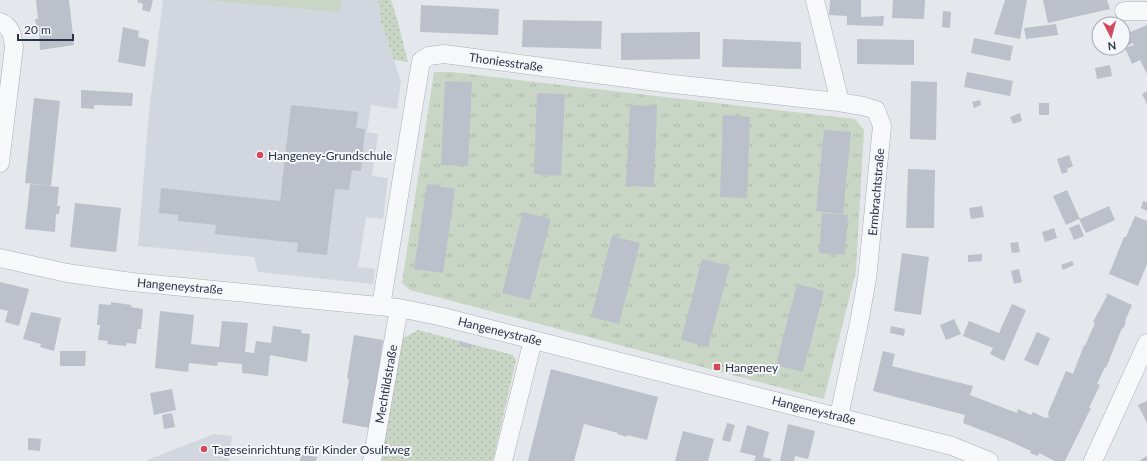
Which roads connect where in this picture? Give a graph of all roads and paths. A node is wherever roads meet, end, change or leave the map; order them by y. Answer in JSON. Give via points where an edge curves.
{"nodes":[{"id":1,"x":815,"y":0,"type":"edge"},
{"id":2,"x":1147,"y":10,"type":"edge"},
{"id":3,"x":1124,"y":12,"type":"dead end"},
{"id":4,"x":0,"y":22,"type":"edge"},
{"id":5,"x":838,"y":102,"type":"junction"},
{"id":6,"x":0,"y":163,"type":"edge"},
{"id":7,"x":0,"y":258,"type":"edge"},
{"id":8,"x":381,"y":306,"type":"junction"},
{"id":9,"x":399,"y":308,"type":"junction"},
{"id":10,"x":533,"y":340,"type":"junction"},
{"id":11,"x":1147,"y":343,"type":"edge"},
{"id":12,"x":838,"y":416,"type":"junction"},
{"id":13,"x":372,"y":461,"type":"edge"},
{"id":14,"x":503,"y":461,"type":"edge"},
{"id":15,"x":989,"y":461,"type":"edge"},
{"id":16,"x":1093,"y":461,"type":"edge"}],
"edges":[{"from":1,"to":5,"type":"street"},
{"from":2,"to":3,"type":"street"},
{"from":4,"to":6,"type":"street","via":[[6,24],[13,35],[14,47]]},
{"from":5,"to":8,"type":"street","name":"Thoniesstraße","via":[[679,85],[444,54],[430,56],[421,61]]},
{"from":5,"to":12,"type":"street","name":"Ermbrachtstraße","via":[[876,110],[882,126],[867,279]]},
{"from":7,"to":8,"type":"street","name":"Hangeneystraße","via":[[67,273],[132,282]]},
{"from":8,"to":9,"type":"street","name":"Hangeneystraße"},
{"from":9,"to":10,"type":"street","name":"Hangeneystraße"},
{"from":9,"to":13,"type":"street","name":"Mechtildstraße"},
{"from":10,"to":12,"type":"street","name":"Hangeneystraße"},
{"from":10,"to":14,"type":"street"},
{"from":11,"to":16,"type":"street"},
{"from":12,"to":15,"type":"street","name":"Hangeneystraße","via":[[952,446]]}]}
